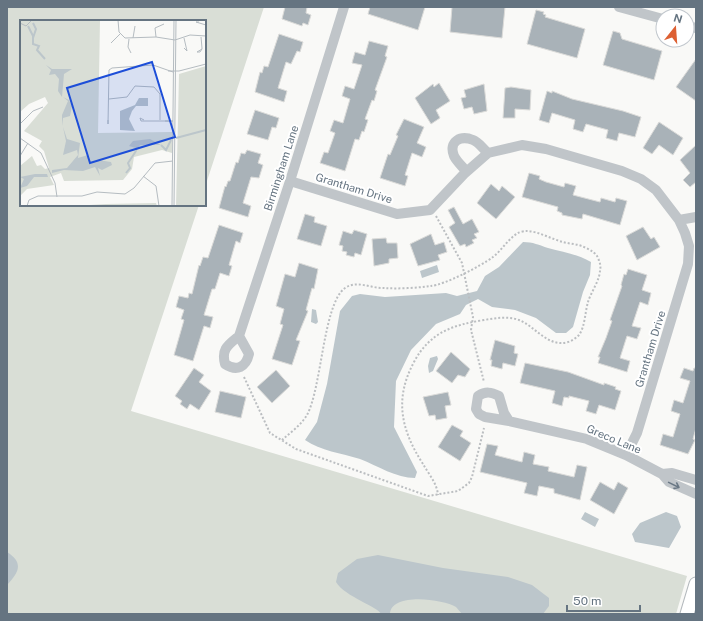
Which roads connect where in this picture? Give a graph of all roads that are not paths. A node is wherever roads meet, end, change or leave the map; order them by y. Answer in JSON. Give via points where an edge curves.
{"nodes":[{"id":1,"x":344,"y":7,"type":"edge"},
{"id":2,"x":619,"y":7,"type":"edge"},
{"id":3,"x":655,"y":17,"type":"edge"},
{"id":4,"x":488,"y":153,"type":"junction"},
{"id":5,"x":466,"y":171,"type":"junction"},
{"id":6,"x":290,"y":181,"type":"junction"},
{"id":7,"x":696,"y":217,"type":"edge"},
{"id":8,"x":679,"y":220,"type":"junction"},
{"id":9,"x":693,"y":244,"type":"edge"},
{"id":10,"x":239,"y":336,"type":"dead end"},
{"id":11,"x":508,"y":421,"type":"dead end"},
{"id":12,"x":626,"y":455,"type":"junction"},
{"id":13,"x":662,"y":474,"type":"junction"},
{"id":14,"x":696,"y":480,"type":"edge"},
{"id":15,"x":696,"y":494,"type":"edge"},
{"id":16,"x":696,"y":584,"type":"edge"},
{"id":17,"x":688,"y":612,"type":"edge"}],
"edges":[{"from":1,"to":6,"type":"street","name":"Birmingham Lane"},
{"from":2,"to":3,"type":"street"},
{"from":4,"to":5,"type":"street","name":"Grantham Drive"},
{"from":4,"to":5,"type":"street","via":[[475,141],[465,137],[458,139],[452,150],[454,157]]},
{"from":4,"to":8,"type":"street","name":"Grantham Drive","via":[[522,145],[546,149],[622,171],[641,179],[656,190]]},
{"from":5,"to":6,"type":"street","name":"Grantham Drive","via":[[430,210],[397,214]]},
{"from":6,"to":10,"type":"street","name":"Birmingham Lane"},
{"from":7,"to":8,"type":"street"},
{"from":8,"to":9,"type":"street","name":"Grantham Drive"},
{"from":9,"to":12,"type":"street","name":"Grantham Drive","via":[[637,433]]},
{"from":11,"to":12,"type":"street","name":"Greco Lane","via":[[587,439]]},
{"from":12,"to":13,"type":"street","name":"Greco Lane"},
{"from":13,"to":14,"type":"street","name":"Greco Lane","via":[[672,473]]},
{"from":13,"to":15,"type":"street","name":"Greco Lane","one_way":true,"via":[[669,482]]},
{"from":16,"to":17,"type":"main road"}]}
